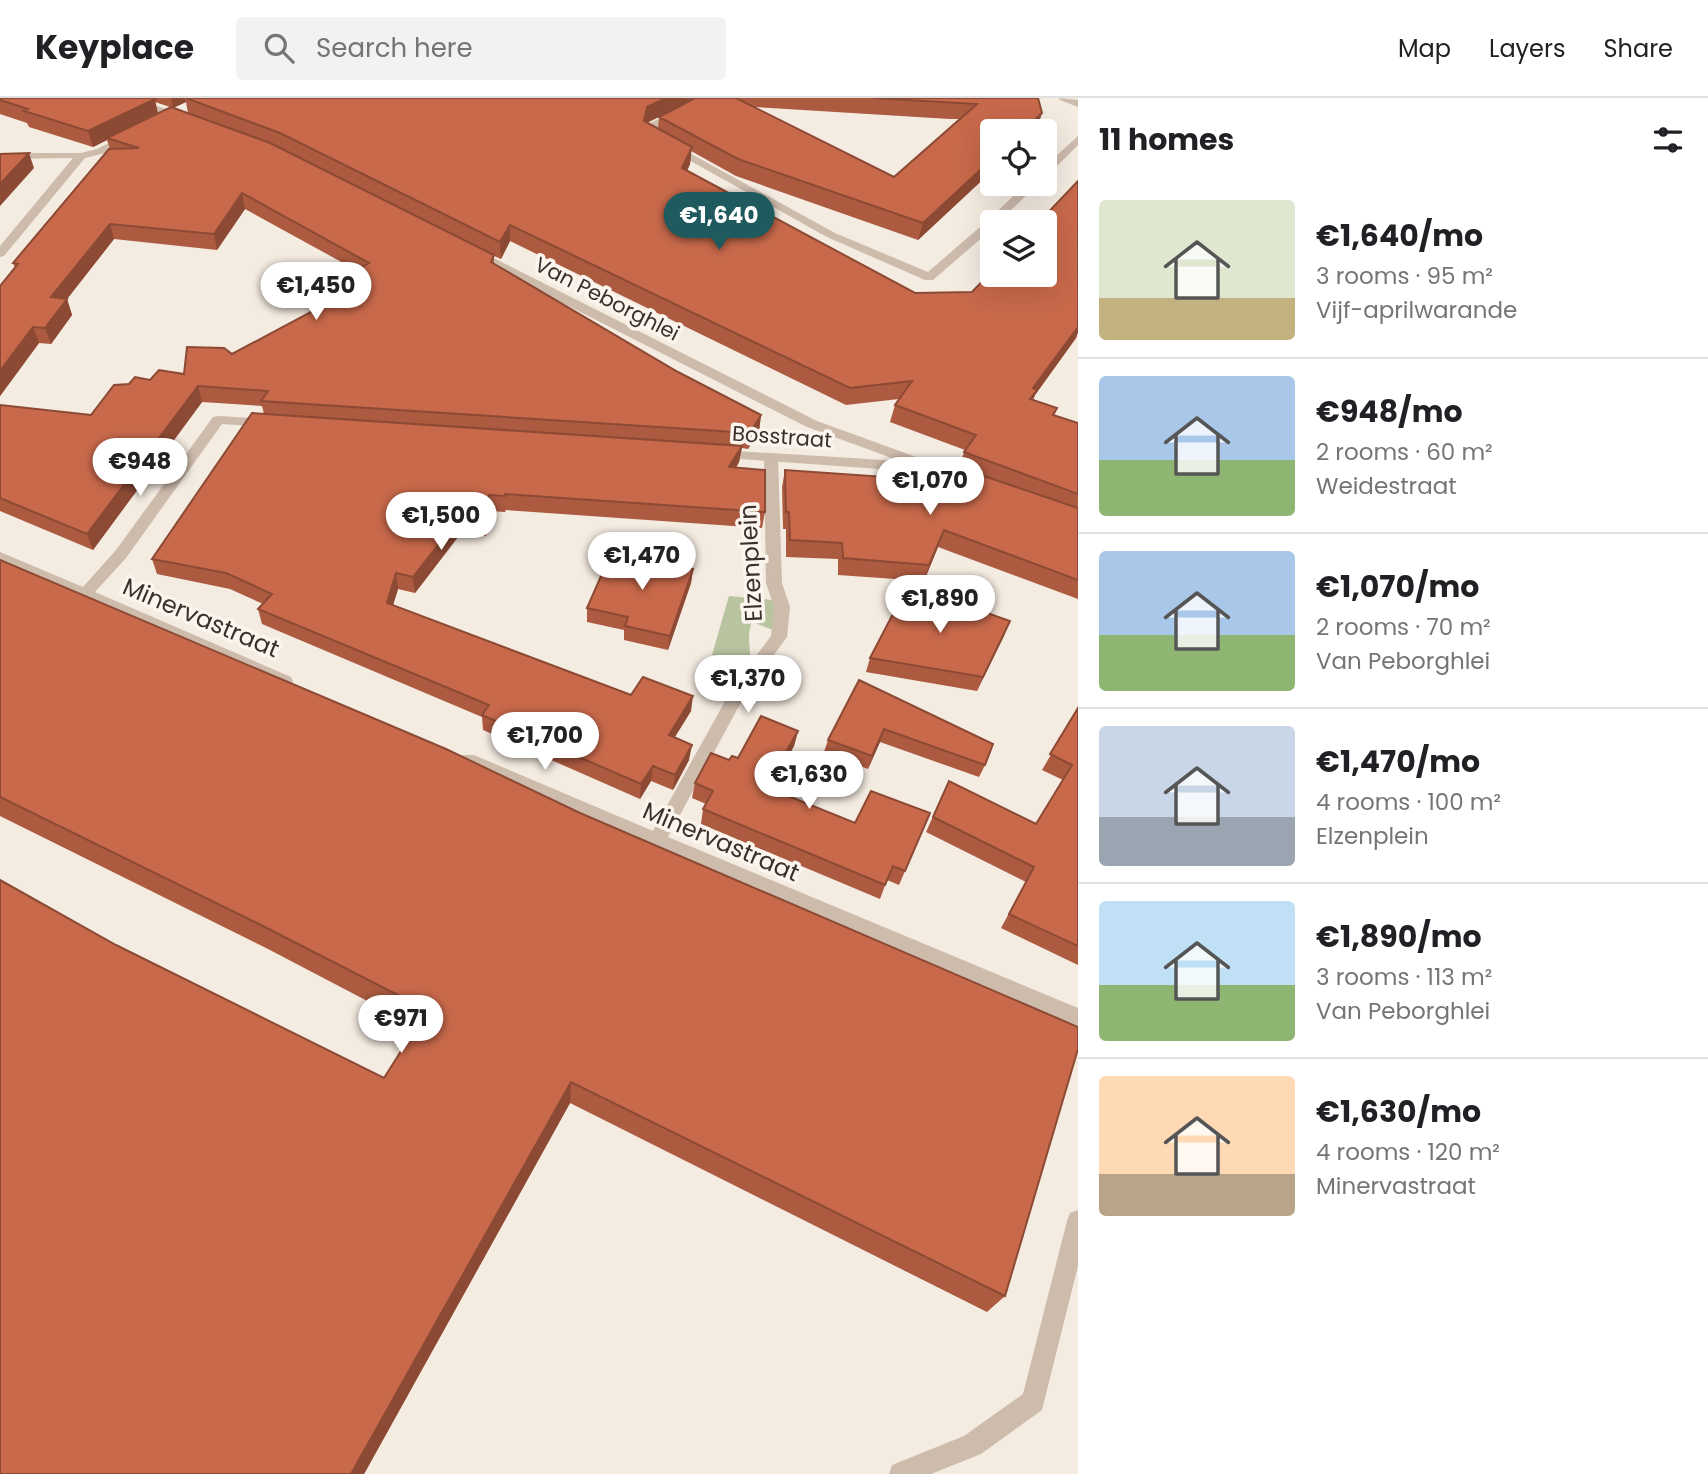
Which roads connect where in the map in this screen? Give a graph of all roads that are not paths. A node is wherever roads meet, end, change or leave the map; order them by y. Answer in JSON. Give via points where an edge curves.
{"nodes":[{"id":1,"x":125,"y":98,"type":"edge"},
{"id":2,"x":712,"y":98,"type":"edge"},
{"id":3,"x":1064,"y":98,"type":"edge"},
{"id":4,"x":1078,"y":104,"type":"edge"},
{"id":5,"x":180,"y":112,"type":"junction"},
{"id":6,"x":163,"y":121,"type":"edge"},
{"id":7,"x":196,"y":122,"type":"edge"},
{"id":8,"x":138,"y":133,"type":"edge"},
{"id":9,"x":1078,"y":139,"type":"edge"},
{"id":10,"x":0,"y":156,"type":"edge"},
{"id":11,"x":81,"y":156,"type":"junction"},
{"id":12,"x":1057,"y":160,"type":"edge"},
{"id":13,"x":1020,"y":196,"type":"edge"},
{"id":14,"x":1006,"y":210,"type":"edge"},
{"id":15,"x":980,"y":234,"type":"edge"},
{"id":16,"x":464,"y":248,"type":"edge"},
{"id":17,"x":0,"y":253,"type":"edge"},
{"id":18,"x":287,"y":425,"type":"edge"},
{"id":19,"x":704,"y":453,"type":"edge"},
{"id":20,"x":771,"y":457,"type":"junction"},
{"id":21,"x":925,"y":467,"type":"junction"},
{"id":22,"x":977,"y":484,"type":"edge"},
{"id":23,"x":0,"y":557,"type":"edge"},
{"id":24,"x":85,"y":594,"type":"junction"},
{"id":25,"x":298,"y":687,"type":"edge"},
{"id":26,"x":451,"y":753,"type":"edge"},
{"id":27,"x":656,"y":842,"type":"junction"},
{"id":28,"x":1078,"y":1017,"type":"edge"},
{"id":29,"x":1078,"y":1221,"type":"edge"},
{"id":30,"x":901,"y":1474,"type":"edge"}],
"edges":[{"from":1,"to":5,"type":"street"},
{"from":2,"to":15,"type":"street","via":[[652,126],[649,135],[831,235],[929,277]]},
{"from":3,"to":4,"type":"street"},
{"from":5,"to":6,"type":"street"},
{"from":5,"to":7,"type":"street"},
{"from":8,"to":11,"type":"street"},
{"from":9,"to":12,"type":"street"},
{"from":10,"to":11,"type":"street"},
{"from":11,"to":17,"type":"street"},
{"from":13,"to":14,"type":"street"},
{"from":16,"to":21,"type":"street","name":"Van Peborghlei","via":[[812,424]]},
{"from":18,"to":24,"type":"street","via":[[218,420],[121,554]]},
{"from":19,"to":20,"type":"street","name":"Bosstraat"},
{"from":20,"to":21,"type":"street","name":"Bosstraat"},
{"from":20,"to":27,"type":"street","name":"Elzenplein","via":[[774,583],[782,607],[779,637],[740,690]]},
{"from":21,"to":22,"type":"street","name":"Van Peborghlei"},
{"from":23,"to":24,"type":"street","name":"Minervastraat"},
{"from":24,"to":25,"type":"street","name":"Minervastraat"},
{"from":26,"to":27,"type":"street","name":"Minervastraat"},
{"from":27,"to":28,"type":"street","name":"Minervastraat"},
{"from":29,"to":30,"type":"street","via":[[1033,1401],[972,1445]]}]}
